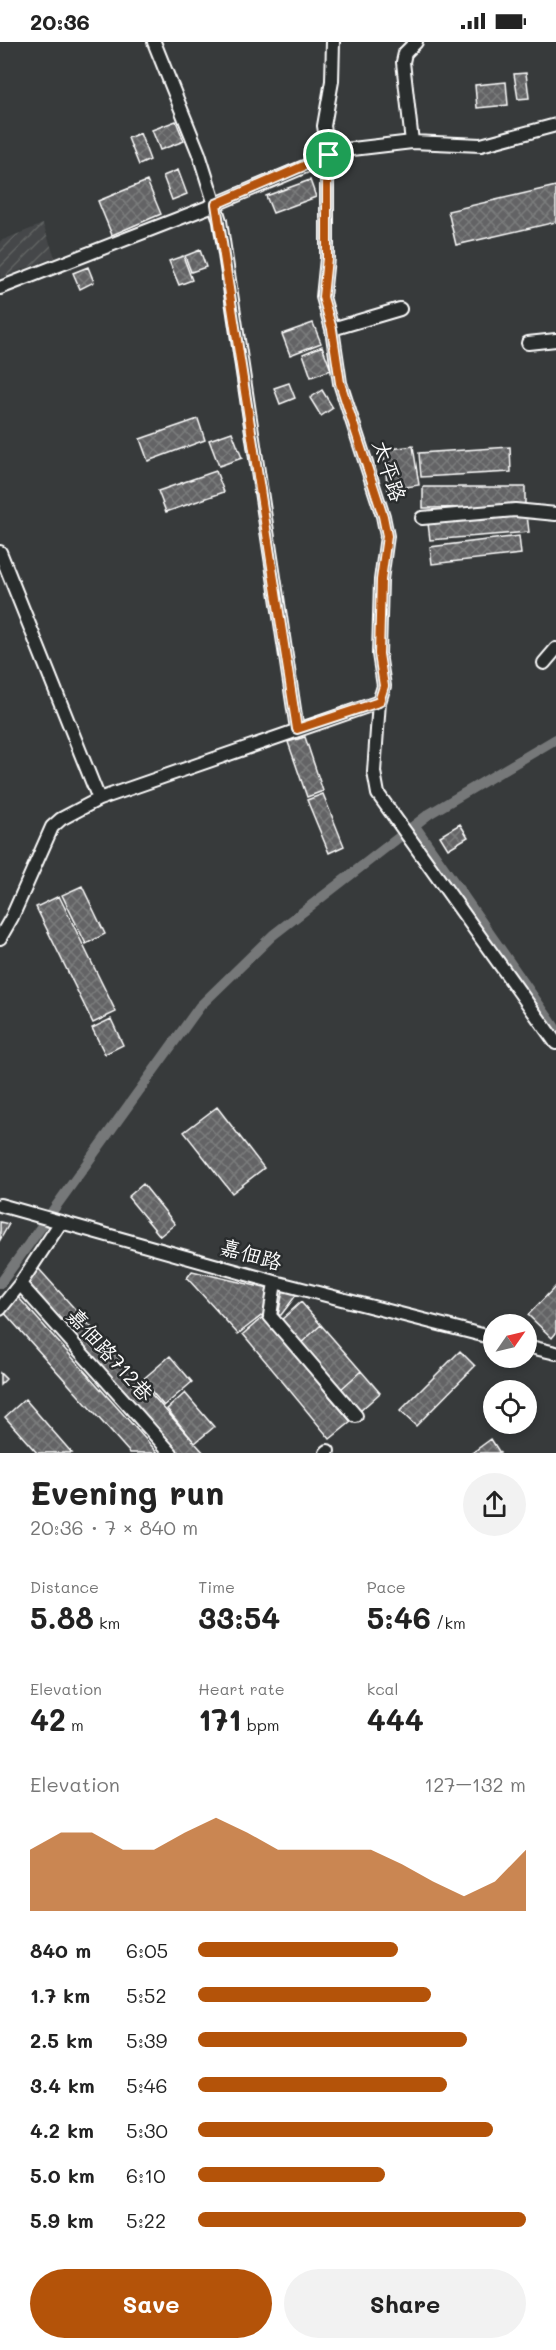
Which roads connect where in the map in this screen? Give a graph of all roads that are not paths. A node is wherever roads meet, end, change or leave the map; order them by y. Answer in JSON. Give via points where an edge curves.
{"nodes":[{"id":1,"x":154,"y":42,"type":"edge"},
{"id":2,"x":333,"y":42,"type":"edge"},
{"id":3,"x":416,"y":42,"type":"edge"},
{"id":4,"x":556,"y":125,"type":"edge"},
{"id":5,"x":412,"y":142,"type":"junction"},
{"id":6,"x":329,"y":155,"type":"junction"},
{"id":7,"x":216,"y":204,"type":"junction"},
{"id":8,"x":0,"y":288,"type":"edge"},
{"id":9,"x":400,"y":309,"type":"dead end"},
{"id":10,"x":332,"y":329,"type":"junction"},
{"id":11,"x":556,"y":340,"type":"edge"},
{"id":12,"x":528,"y":343,"type":"dead end"},
{"id":13,"x":556,"y":514,"type":"edge"},
{"id":14,"x":422,"y":518,"type":"dead end"},
{"id":15,"x":0,"y":552,"type":"edge"},
{"id":16,"x":556,"y":649,"type":"edge"},
{"id":17,"x":544,"y":663,"type":"dead end"},
{"id":18,"x":379,"y":702,"type":"junction"},
{"id":19,"x":297,"y":729,"type":"junction"},
{"id":20,"x":99,"y":799,"type":"junction"},
{"id":21,"x":0,"y":938,"type":"edge"},
{"id":22,"x":556,"y":1043,"type":"edge"},
{"id":23,"x":0,"y":1205,"type":"edge"},
{"id":24,"x":61,"y":1222,"type":"junction"},
{"id":25,"x":275,"y":1282,"type":"junction"},
{"id":26,"x":20,"y":1284,"type":"junction"},
{"id":27,"x":0,"y":1309,"type":"edge"},
{"id":28,"x":483,"y":1335,"type":"edge"},
{"id":29,"x":537,"y":1349,"type":"edge"},
{"id":30,"x":556,"y":1353,"type":"edge"},
{"id":31,"x":356,"y":1416,"type":"dead end"},
{"id":32,"x":171,"y":1453,"type":"edge"}],
"edges":[{"from":1,"to":7,"type":"street"},
{"from":2,"to":6,"type":"street","name":"太平路","via":[[332,81],[324,126]]},
{"from":3,"to":5,"type":"street","via":[[405,53],[403,62]]},
{"from":4,"to":5,"type":"street","via":[[481,145]]},
{"from":5,"to":6,"type":"street"},
{"from":6,"to":7,"type":"street"},
{"from":6,"to":10,"type":"street","name":"太平路","via":[[323,297]]},
{"from":7,"to":8,"type":"street"},
{"from":7,"to":19,"type":"street"},
{"from":9,"to":10,"type":"street"},
{"from":10,"to":18,"type":"street","name":"太平路","via":[[340,383],[387,536],[381,580],[379,654],[384,686]]},
{"from":11,"to":12,"type":"street"},
{"from":13,"to":14,"type":"street","via":[[515,510]]},
{"from":15,"to":20,"type":"street"},
{"from":16,"to":17,"type":"street"},
{"from":18,"to":19,"type":"street"},
{"from":18,"to":22,"type":"street","name":"太平路","via":[[374,772],[378,794]]},
{"from":19,"to":20,"type":"street"},
{"from":20,"to":21,"type":"street","via":[[52,827]]},
{"from":23,"to":24,"type":"street","name":"嘉佃路"},
{"from":24,"to":25,"type":"street","name":"嘉佃路"},
{"from":24,"to":26,"type":"street"},
{"from":25,"to":28,"type":"street","name":"嘉佃路"},
{"from":25,"to":31,"type":"street","via":[[270,1316]]},
{"from":26,"to":27,"type":"street"},
{"from":26,"to":32,"type":"street","name":"嘉佃路712巷"},
{"from":29,"to":30,"type":"street"}]}
